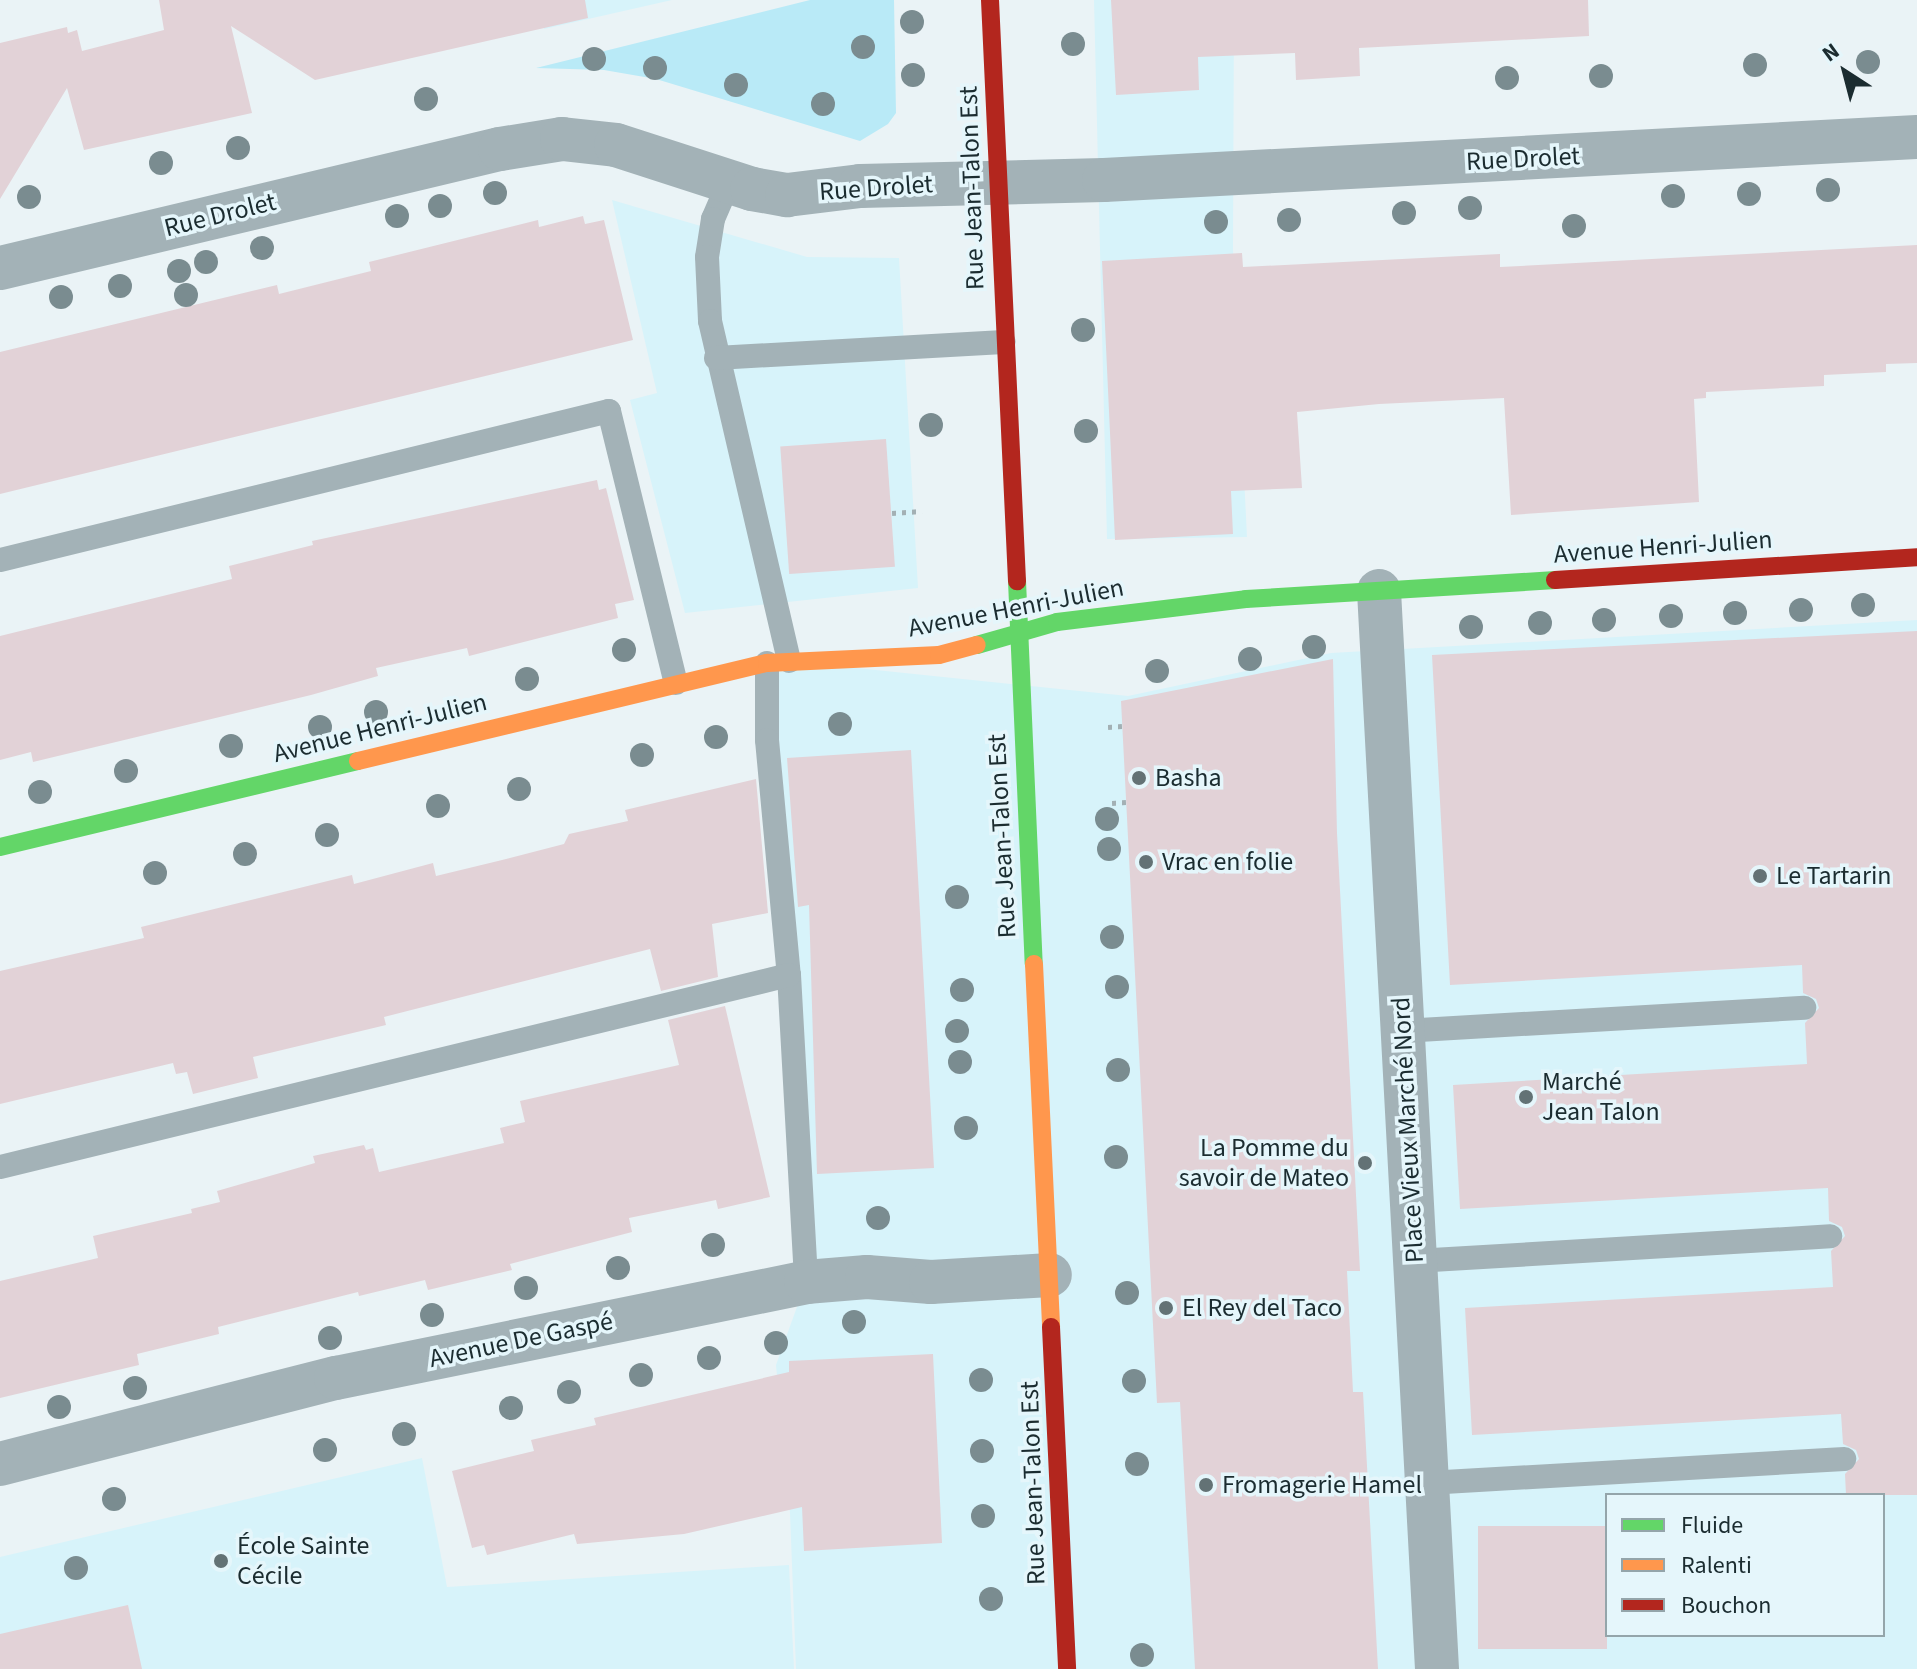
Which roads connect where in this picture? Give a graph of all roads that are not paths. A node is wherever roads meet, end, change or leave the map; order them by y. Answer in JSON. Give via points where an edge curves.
{"nodes":[{"id":1,"x":990,"y":0,"type":"edge"},
{"id":2,"x":1917,"y":137,"type":"edge"},
{"id":3,"x":999,"y":181,"type":"junction"},
{"id":4,"x":729,"y":182,"type":"junction"},
{"id":5,"x":0,"y":268,"type":"edge"},
{"id":6,"x":1004,"y":342,"type":"junction"},
{"id":7,"x":716,"y":358,"type":"junction"},
{"id":8,"x":1917,"y":557,"type":"edge"},
{"id":9,"x":0,"y":560,"type":"edge"},
{"id":10,"x":1379,"y":591,"type":"junction"},
{"id":11,"x":1018,"y":633,"type":"junction"},
{"id":12,"x":778,"y":662,"type":"junction"},
{"id":13,"x":676,"y":683,"type":"junction"},
{"id":14,"x":0,"y":847,"type":"edge"},
{"id":15,"x":789,"y":975,"type":"junction"},
{"id":16,"x":1804,"y":1008,"type":"dead end"},
{"id":17,"x":1402,"y":1031,"type":"junction"},
{"id":18,"x":0,"y":1167,"type":"edge"},
{"id":19,"x":1830,"y":1236,"type":"dead end"},
{"id":20,"x":1415,"y":1261,"type":"junction"},
{"id":21,"x":1050,"y":1275,"type":"junction"},
{"id":22,"x":806,"y":1282,"type":"junction"},
{"id":23,"x":1844,"y":1459,"type":"dead end"},
{"id":24,"x":0,"y":1464,"type":"edge"},
{"id":25,"x":1427,"y":1483,"type":"junction"},
{"id":26,"x":1067,"y":1669,"type":"edge"},
{"id":27,"x":1437,"y":1669,"type":"edge"}],
"edges":[{"from":1,"to":3,"type":"street","name":"Rue Jean-Talon Est"},
{"from":2,"to":3,"type":"street","name":"Rue Drolet","via":[[1104,180]]},
{"from":3,"to":4,"type":"street","name":"Rue Drolet","via":[[787,195]]},
{"from":3,"to":6,"type":"street","name":"Rue Jean-Talon Est"},
{"from":4,"to":5,"type":"street","name":"Rue Drolet","via":[[616,145],[531,143]]},
{"from":4,"to":7,"type":"lane","via":[[713,219],[707,257]]},
{"from":6,"to":7,"type":"lane"},
{"from":6,"to":11,"type":"street","name":"Rue Jean-Talon Est"},
{"from":7,"to":12,"type":"lane"},
{"from":8,"to":10,"type":"street","name":"Avenue Henri-Julien"},
{"from":9,"to":13,"type":"lane","via":[[609,411]]},
{"from":10,"to":11,"type":"street","name":"Avenue Henri-Julien","via":[[1128,613]]},
{"from":10,"to":17,"type":"street","name":"Place Vieux Marché Nord"},
{"from":11,"to":12,"type":"street","name":"Avenue Henri-Julien","via":[[939,655]]},
{"from":11,"to":21,"type":"street","name":"Rue Jean-Talon Est"},
{"from":12,"to":13,"type":"street","name":"Avenue Henri-Julien"},
{"from":12,"to":15,"type":"lane","via":[[767,740]]},
{"from":13,"to":14,"type":"street","name":"Avenue Henri-Julien"},
{"from":15,"to":18,"type":"lane"},
{"from":15,"to":22,"type":"lane"},
{"from":16,"to":17,"type":"lane"},
{"from":17,"to":20,"type":"street","name":"Place Vieux Marché Nord"},
{"from":19,"to":20,"type":"lane"},
{"from":20,"to":25,"type":"street","name":"Place Vieux Marché Nord"},
{"from":21,"to":22,"type":"street","name":"Avenue De Gaspé"},
{"from":21,"to":26,"type":"street","name":"Rue Jean-Talon Est"},
{"from":22,"to":24,"type":"street","name":"Avenue De Gaspé","via":[[336,1378]]},
{"from":23,"to":25,"type":"lane"},
{"from":25,"to":27,"type":"street","name":"Place Vieux Marché Nord"}]}
